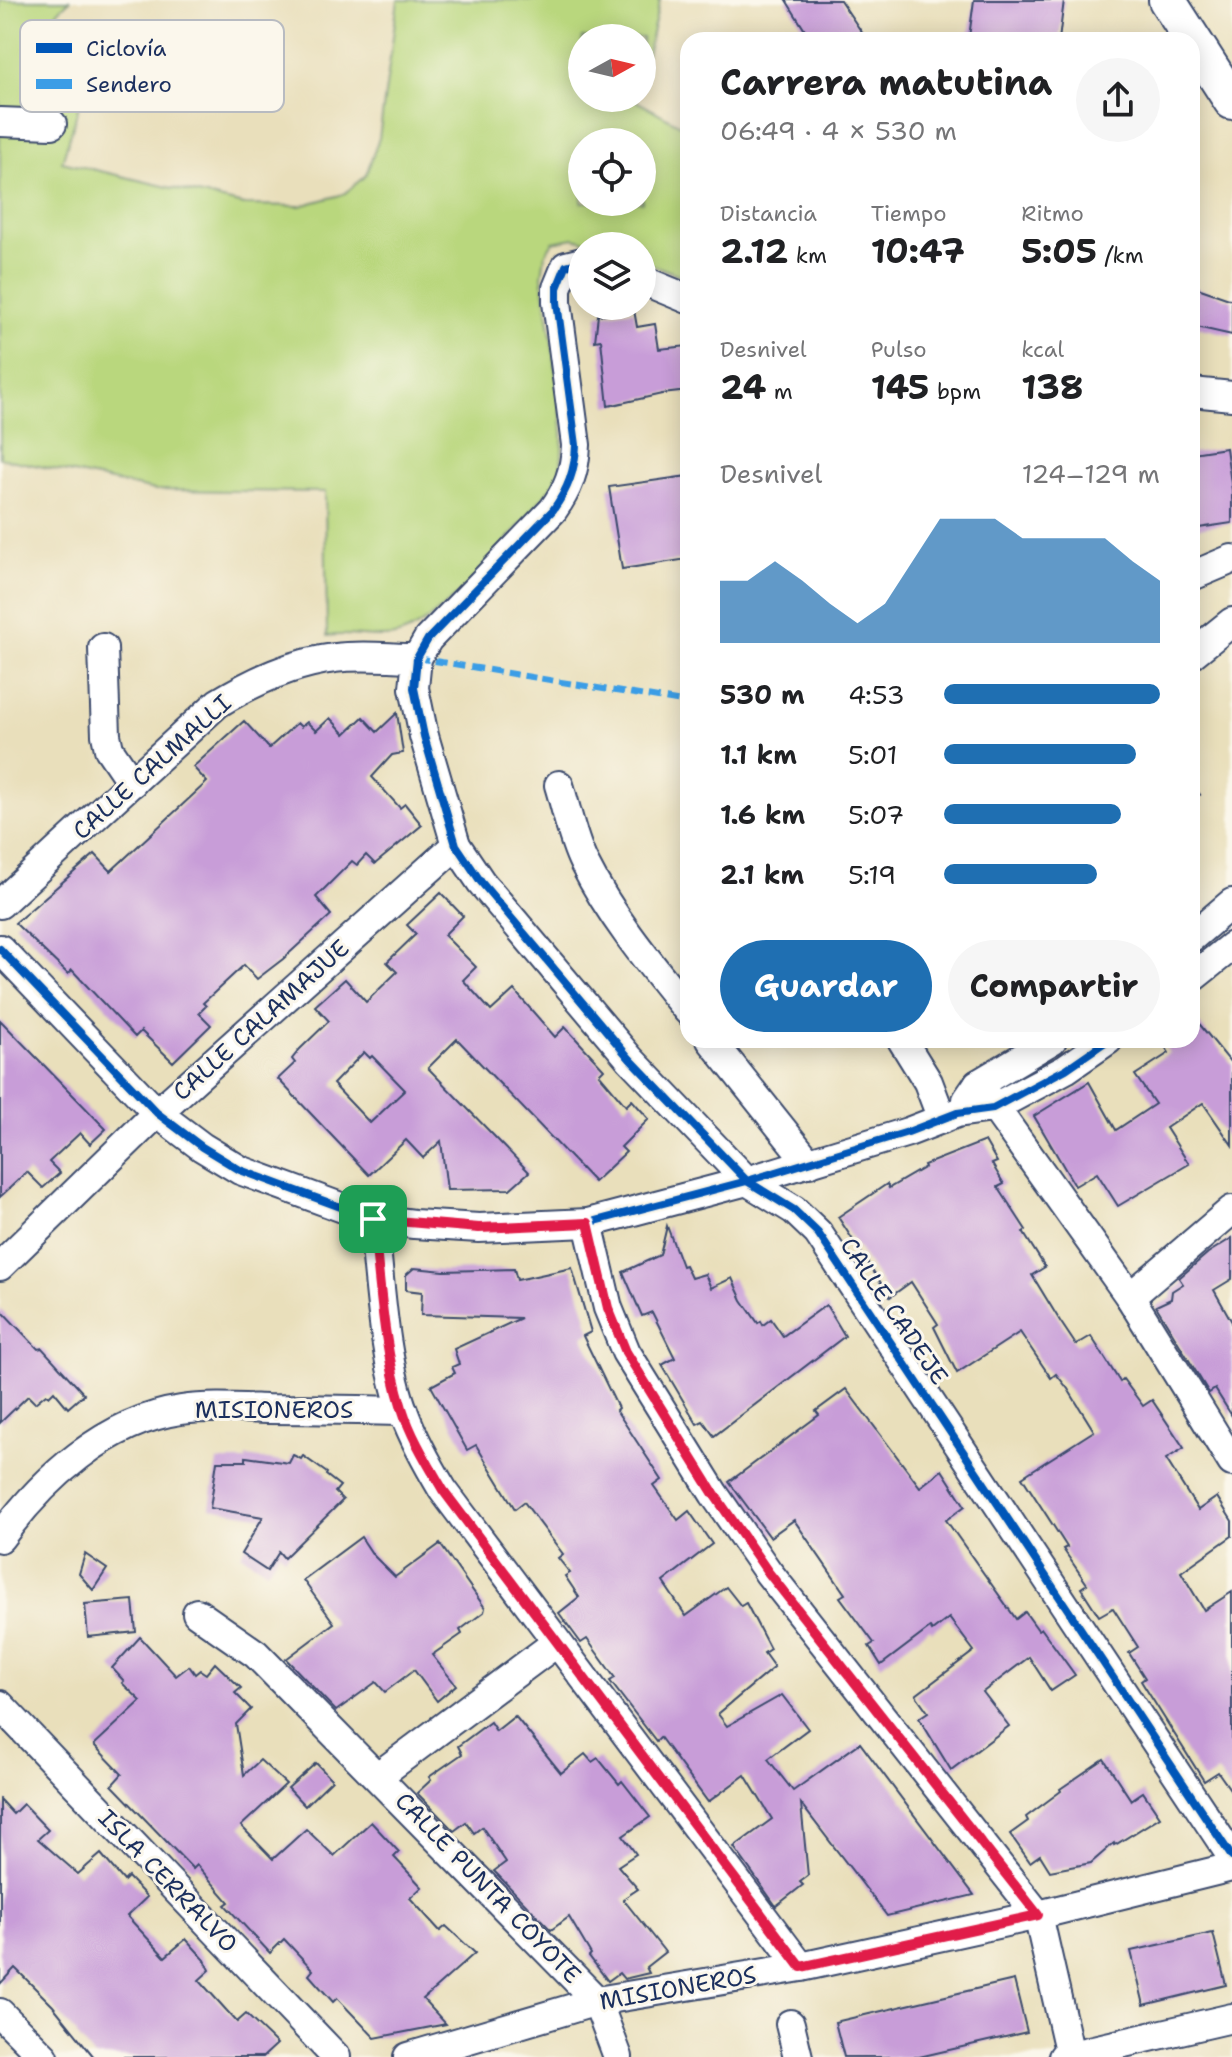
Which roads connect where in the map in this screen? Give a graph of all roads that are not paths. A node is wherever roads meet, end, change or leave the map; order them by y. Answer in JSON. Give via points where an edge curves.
{"nodes":[{"id":1,"x":1167,"y":0,"type":"edge"},
{"id":2,"x":1188,"y":32,"type":"edge"},
{"id":3,"x":1200,"y":51,"type":"edge"},
{"id":4,"x":1232,"y":101,"type":"edge"},
{"id":5,"x":0,"y":122,"type":"edge"},
{"id":6,"x":52,"y":124,"type":"dead end"},
{"id":7,"x":568,"y":272,"type":"edge"},
{"id":8,"x":656,"y":286,"type":"edge"},
{"id":9,"x":680,"y":296,"type":"edge"},
{"id":10,"x":1200,"y":393,"type":"edge"},
{"id":11,"x":1232,"y":396,"type":"edge"},
{"id":12,"x":1232,"y":559,"type":"edge"},
{"id":13,"x":1200,"y":573,"type":"edge"},
{"id":14,"x":1232,"y":622,"type":"edge"},
{"id":15,"x":103,"y":648,"type":"dead end"},
{"id":16,"x":1200,"y":648,"type":"edge"},
{"id":17,"x":417,"y":658,"type":"junction"},
{"id":18,"x":132,"y":783,"type":"junction"},
{"id":19,"x":559,"y":785,"type":"dead end"},
{"id":20,"x":456,"y":845,"type":"junction"},
{"id":21,"x":1232,"y":903,"type":"edge"},
{"id":22,"x":0,"y":904,"type":"edge"},
{"id":23,"x":1200,"y":930,"type":"edge"},
{"id":24,"x":1232,"y":946,"type":"edge"},
{"id":25,"x":0,"y":949,"type":"edge"},
{"id":26,"x":1200,"y":972,"type":"edge"},
{"id":27,"x":680,"y":1001,"type":"edge"},
{"id":28,"x":717,"y":1048,"type":"edge"},
{"id":29,"x":907,"y":1048,"type":"edge"},
{"id":30,"x":1043,"y":1048,"type":"edge"},
{"id":31,"x":1096,"y":1048,"type":"edge"},
{"id":32,"x":986,"y":1096,"type":"junction"},
{"id":33,"x":157,"y":1113,"type":"junction"},
{"id":34,"x":950,"y":1116,"type":"junction"},
{"id":35,"x":809,"y":1163,"type":"junction"},
{"id":36,"x":747,"y":1181,"type":"junction"},
{"id":37,"x":1232,"y":1210,"type":"edge"},
{"id":38,"x":373,"y":1219,"type":"junction"},
{"id":39,"x":588,"y":1223,"type":"junction"},
{"id":40,"x":0,"y":1266,"type":"edge"},
{"id":41,"x":1130,"y":1297,"type":"junction"},
{"id":42,"x":403,"y":1411,"type":"junction"},
{"id":43,"x":1232,"y":1462,"type":"edge"},
{"id":44,"x":0,"y":1538,"type":"edge"},
{"id":45,"x":197,"y":1613,"type":"dead end"},
{"id":46,"x":556,"y":1643,"type":"junction"},
{"id":47,"x":0,"y":1705,"type":"edge"},
{"id":48,"x":378,"y":1776,"type":"junction"},
{"id":49,"x":1232,"y":1857,"type":"edge"},
{"id":50,"x":1232,"y":1867,"type":"edge"},
{"id":51,"x":1038,"y":1915,"type":"junction"},
{"id":52,"x":801,"y":1967,"type":"junction"},
{"id":53,"x":597,"y":2001,"type":"junction"},
{"id":54,"x":0,"y":2013,"type":"edge"},
{"id":55,"x":1232,"y":2018,"type":"edge"},
{"id":56,"x":790,"y":2024,"type":"dead end"},
{"id":57,"x":1066,"y":2056,"type":"edge"},
{"id":58,"x":44,"y":2057,"type":"edge"},
{"id":59,"x":336,"y":2057,"type":"edge"},
{"id":60,"x":408,"y":2057,"type":"edge"},
{"id":61,"x":618,"y":2057,"type":"edge"},
{"id":62,"x":798,"y":2057,"type":"edge"}],
"edges":[{"from":1,"to":2,"type":"main road"},
{"from":3,"to":4,"type":"main road"},
{"from":5,"to":6,"type":"street"},
{"from":7,"to":17,"type":"street","via":[[557,288],[557,302],[575,468],[553,510],[428,639]]},
{"from":8,"to":9,"type":"street"},
{"from":10,"to":11,"type":"street"},
{"from":12,"to":13,"type":"street"},
{"from":14,"to":16,"type":"street"},
{"from":15,"to":18,"type":"street","via":[[109,749]]},
{"from":17,"to":18,"type":"street","name":"CALLE CALMALLI","via":[[335,657],[254,681],[218,703]]},
{"from":17,"to":20,"type":"street","name":"CALLE CADEJE","via":[[414,688],[424,736]]},
{"from":18,"to":22,"type":"street","name":"CALLE CALMALLI"},
{"from":19,"to":27,"type":"street","via":[[582,861],[633,943]]},
{"from":20,"to":33,"type":"street","name":"CALLE CALAMAJUE"},
{"from":20,"to":36,"type":"street","name":"CALLE CADEJE","via":[[630,1059]]},
{"from":21,"to":23,"type":"street"},
{"from":24,"to":26,"type":"street"},
{"from":25,"to":33,"type":"street"},
{"from":28,"to":35,"type":"street"},
{"from":29,"to":34,"type":"street"},
{"from":30,"to":32,"type":"street"},
{"from":31,"to":32,"type":"street","via":[[1066,1069]]},
{"from":32,"to":34,"type":"street"},
{"from":32,"to":41,"type":"street"},
{"from":33,"to":38,"type":"street","via":[[240,1170]]},
{"from":33,"to":40,"type":"street","name":"CALLE CALAMAJUE"},
{"from":34,"to":35,"type":"street"},
{"from":35,"to":36,"type":"street"},
{"from":36,"to":39,"type":"street"},
{"from":36,"to":49,"type":"street","name":"CALLE CADEJE","via":[[794,1210],[818,1233]]},
{"from":37,"to":41,"type":"street"},
{"from":38,"to":39,"type":"street","via":[[479,1228]]},
{"from":38,"to":42,"type":"street","via":[[393,1374]]},
{"from":39,"to":51,"type":"street","via":[[608,1308],[626,1352],[714,1494],[768,1572]]},
{"from":41,"to":43,"type":"street"},
{"from":42,"to":44,"type":"street","name":"MISIONEROS","via":[[227,1408],[181,1410],[144,1420],[66,1466]]},
{"from":42,"to":46,"type":"street","via":[[443,1490]]},
{"from":45,"to":48,"type":"street","name":"CALLE PUNTA COYOTE","via":[[256,1654]]},
{"from":46,"to":48,"type":"street"},
{"from":46,"to":52,"type":"street"},
{"from":47,"to":59,"type":"street","name":"ISLA CERRALVO"},
{"from":48,"to":53,"type":"street","name":"CALLE PUNTA COYOTE"},
{"from":50,"to":51,"type":"street","name":"MISIONEROS"},
{"from":51,"to":52,"type":"street","name":"MISIONEROS"},
{"from":51,"to":57,"type":"street"},
{"from":52,"to":53,"type":"street","name":"MISIONEROS"},
{"from":53,"to":60,"type":"street","name":"MISIONEROS"},
{"from":53,"to":61,"type":"street"},
{"from":54,"to":58,"type":"street"},
{"from":55,"to":57,"type":"street"},
{"from":56,"to":62,"type":"street"}]}
